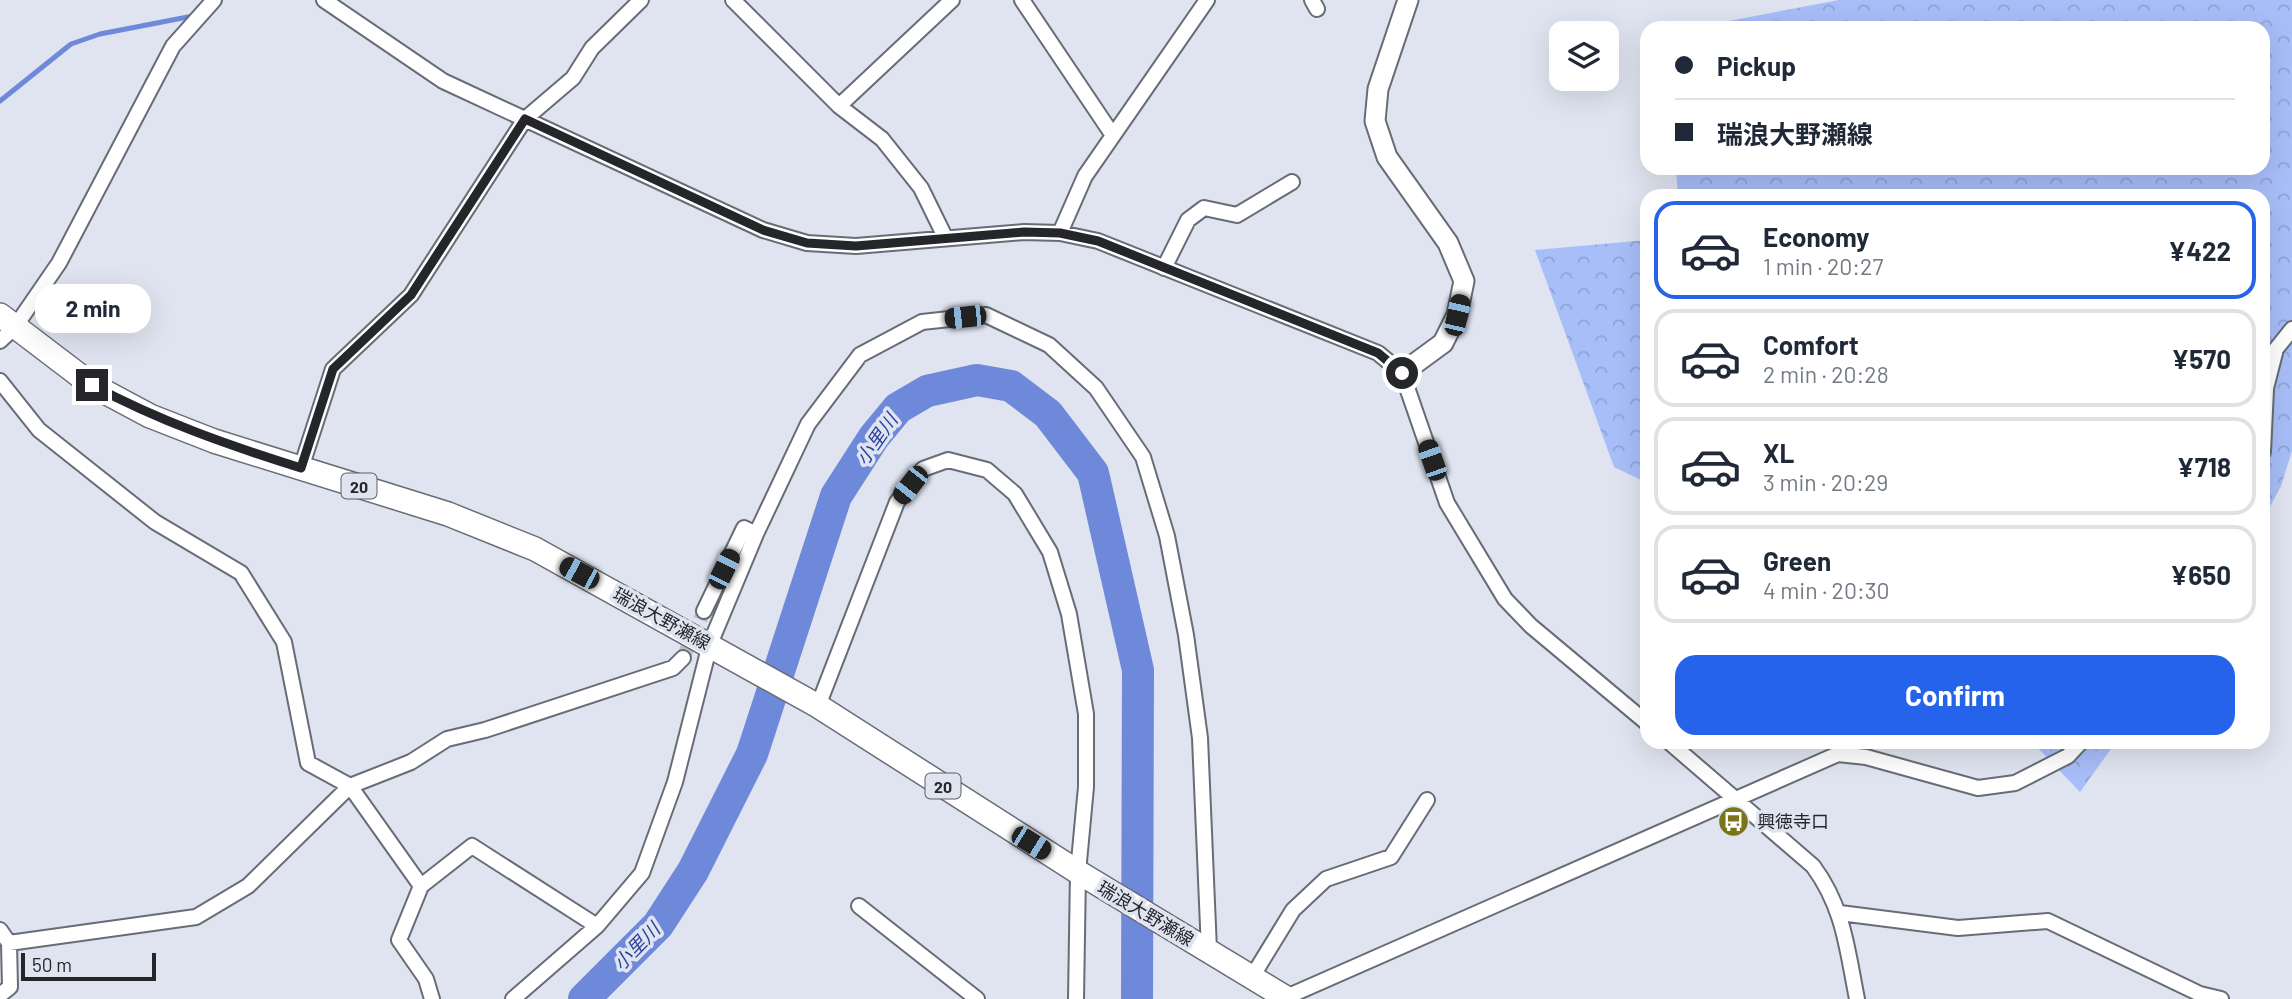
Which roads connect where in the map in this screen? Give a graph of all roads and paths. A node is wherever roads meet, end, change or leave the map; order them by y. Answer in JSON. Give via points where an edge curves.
{"nodes":[{"id":1,"x":214,"y":0,"type":"edge"},
{"id":2,"x":324,"y":0,"type":"edge"},
{"id":3,"x":640,"y":0,"type":"edge"},
{"id":4,"x":733,"y":0,"type":"edge"},
{"id":5,"x":953,"y":0,"type":"edge"},
{"id":6,"x":1021,"y":0,"type":"edge"},
{"id":7,"x":1207,"y":0,"type":"edge"},
{"id":8,"x":1408,"y":0,"type":"edge"},
{"id":9,"x":839,"y":106,"type":"junction"},
{"id":10,"x":525,"y":119,"type":"junction"},
{"id":11,"x":1112,"y":134,"type":"junction"},
{"id":12,"x":1292,"y":183,"type":"dead end"},
{"id":13,"x":1060,"y":233,"type":"junction"},
{"id":14,"x":945,"y":237,"type":"junction"},
{"id":15,"x":1164,"y":268,"type":"junction"},
{"id":16,"x":5,"y":328,"type":"edge"},
{"id":17,"x":2292,"y":329,"type":"edge"},
{"id":18,"x":2270,"y":366,"type":"edge"},
{"id":19,"x":1402,"y":373,"type":"junction"},
{"id":20,"x":0,"y":381,"type":"edge"},
{"id":21,"x":301,"y":468,"type":"junction"},
{"id":22,"x":756,"y":534,"type":"junction"},
{"id":23,"x":704,"y":611,"type":"tunnel mouth"},
{"id":24,"x":716,"y":648,"type":"junction"},
{"id":25,"x":683,"y":658,"type":"tunnel mouth"},
{"id":26,"x":808,"y":700,"type":"junction"},
{"id":27,"x":1640,"y":717,"type":"edge"},
{"id":28,"x":1677,"y":749,"type":"edge"},
{"id":29,"x":2074,"y":749,"type":"edge"},
{"id":30,"x":350,"y":786,"type":"junction"},
{"id":31,"x":1738,"y":799,"type":"junction"},
{"id":32,"x":1427,"y":800,"type":"dead end"},
{"id":33,"x":1083,"y":875,"type":"junction"},
{"id":34,"x":421,"y":886,"type":"junction"},
{"id":35,"x":859,"y":906,"type":"dead end"},
{"id":36,"x":1840,"y":913,"type":"junction"},
{"id":37,"x":597,"y":926,"type":"junction"},
{"id":38,"x":0,"y":930,"type":"edge"},
{"id":39,"x":9,"y":943,"type":"junction"},
{"id":40,"x":1203,"y":946,"type":"junction"},
{"id":41,"x":1252,"y":977,"type":"junction"},
{"id":42,"x":0,"y":995,"type":"edge"},
{"id":43,"x":2200,"y":997,"type":"edge"},
{"id":44,"x":1285,"y":998,"type":"edge"},
{"id":45,"x":432,"y":999,"type":"edge"},
{"id":46,"x":513,"y":999,"type":"edge"},
{"id":47,"x":977,"y":999,"type":"edge"},
{"id":48,"x":1076,"y":999,"type":"edge"},
{"id":49,"x":1857,"y":999,"type":"edge"},
{"id":50,"x":2221,"y":999,"type":"edge"}],
"edges":[{"from":1,"to":16,"type":"street","via":[[173,46],[59,263]]},
{"from":2,"to":10,"type":"street","via":[[443,81]]},
{"from":3,"to":10,"type":"street","via":[[592,48],[573,78]]},
{"from":4,"to":9,"type":"street"},
{"from":5,"to":9,"type":"street"},
{"from":6,"to":11,"type":"street"},
{"from":7,"to":11,"type":"street"},
{"from":8,"to":19,"type":"street","via":[[1378,89],[1375,121],[1387,158],[1448,243],[1464,281],[1457,315],[1443,343]]},
{"from":9,"to":14,"type":"street","via":[[882,139],[921,188]]},
{"from":10,"to":14,"type":"street","via":[[763,230],[807,243],[856,246]]},
{"from":10,"to":21,"type":"street","via":[[411,295],[333,369]]},
{"from":11,"to":13,"type":"street","via":[[1085,176]]},
{"from":12,"to":15,"type":"street","via":[[1237,215],[1204,208],[1188,220]]},
{"from":13,"to":14,"type":"street"},
{"from":13,"to":15,"type":"street","via":[[1098,241]]},
{"from":15,"to":19,"type":"street","via":[[1378,353]]},
{"from":16,"to":21,"type":"main road","name":"瑞浪大野瀬線","number":"20","via":[[92,385],[150,416]]},
{"from":17,"to":18,"type":"street","via":[[2276,349]]},
{"from":19,"to":27,"type":"street","via":[[1447,503],[1505,599]]},
{"from":20,"to":30,"type":"street","via":[[38,430],[155,522],[240,573],[284,642],[308,763]]},
{"from":21,"to":24,"type":"main road","name":"瑞浪大野瀬線","number":"20","via":[[448,514],[535,549]]},
{"from":22,"to":23,"type":"street","via":[[744,528]]},
{"from":22,"to":24,"type":"street"},
{"from":22,"to":40,"type":"street","via":[[808,424],[860,355],[922,322],[986,315],[1049,345],[1096,388],[1143,457],[1167,536],[1186,635],[1200,738]]},
{"from":24,"to":26,"type":"main road","name":"瑞浪大野瀬線","number":"20"},
{"from":24,"to":37,"type":"street","via":[[642,873]]},
{"from":25,"to":30,"type":"street","via":[[673,668],[447,739],[411,762]]},
{"from":26,"to":33,"type":"main road","name":"瑞浪大野瀬線","number":"20"},
{"from":26,"to":33,"type":"street","via":[[897,502],[923,468],[948,460],[987,470],[1015,494],[1050,552],[1069,614],[1086,714]]},
{"from":28,"to":31,"type":"street"},
{"from":29,"to":31,"type":"street","via":[[2015,783],[1978,788],[1866,757],[1838,754]]},
{"from":30,"to":34,"type":"street"},
{"from":30,"to":39,"type":"street","via":[[248,886],[196,917]]},
{"from":31,"to":36,"type":"street","via":[[1813,866]]},
{"from":31,"to":44,"type":"street"},
{"from":32,"to":41,"type":"street","via":[[1391,856],[1326,879],[1293,910]]},
{"from":33,"to":40,"type":"main road","name":"瑞浪大野瀬線","number":"20"},
{"from":33,"to":48,"type":"street"},
{"from":34,"to":37,"type":"street","via":[[472,846]]},
{"from":34,"to":45,"type":"street","via":[[399,940],[426,979]]},
{"from":35,"to":47,"type":"street"},
{"from":36,"to":43,"type":"street","via":[[1958,928],[2048,921]]},
{"from":36,"to":49,"type":"street"},
{"from":37,"to":46,"type":"street"},
{"from":38,"to":39,"type":"street"},
{"from":39,"to":42,"type":"street","via":[[10,986]]},
{"from":40,"to":41,"type":"main road","name":"瑞浪大野瀬線","number":"20"},
{"from":41,"to":44,"type":"main road","name":"瑞浪大野瀬線","number":"20"},
{"from":43,"to":50,"type":"street"}]}
